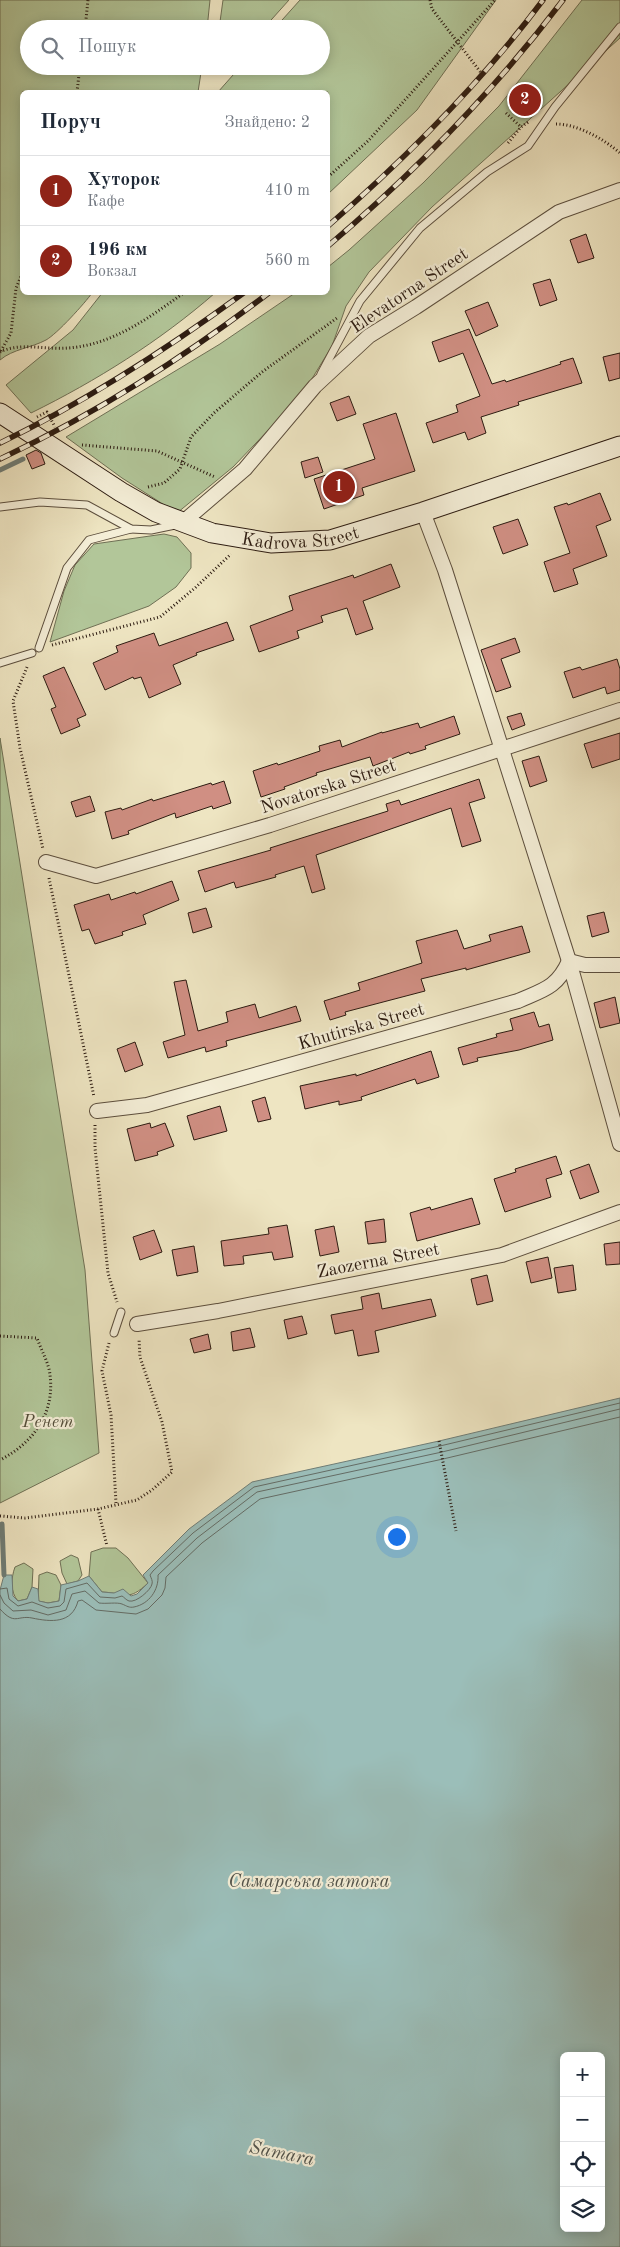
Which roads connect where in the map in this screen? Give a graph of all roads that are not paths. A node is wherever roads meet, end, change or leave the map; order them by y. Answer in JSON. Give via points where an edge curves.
{"nodes":[{"id":1,"x":620,"y":27,"type":"edge"},
{"id":2,"x":620,"y":190,"type":"edge"},
{"id":3,"x":315,"y":386,"type":"junction"},
{"id":4,"x":0,"y":412,"type":"edge"},
{"id":5,"x":620,"y":446,"type":"edge"},
{"id":6,"x":0,"y":507,"type":"edge"},
{"id":7,"x":423,"y":512,"type":"junction"},
{"id":8,"x":182,"y":523,"type":"junction"},
{"id":9,"x":131,"y":529,"type":"junction"},
{"id":10,"x":39,"y":648,"type":"road end"},
{"id":11,"x":32,"y":653,"type":"road end"},
{"id":12,"x":0,"y":663,"type":"edge"},
{"id":13,"x":620,"y":710,"type":"edge"},
{"id":14,"x":502,"y":749,"type":"junction"},
{"id":15,"x":46,"y":862,"type":"road end"},
{"id":16,"x":569,"y":961,"type":"junction"},
{"id":17,"x":620,"y":965,"type":"edge"},
{"id":18,"x":97,"y":1111,"type":"road end"},
{"id":19,"x":620,"y":1144,"type":"edge"},
{"id":20,"x":620,"y":1212,"type":"edge"},
{"id":21,"x":121,"y":1312,"type":"road end"},
{"id":22,"x":137,"y":1324,"type":"road end"},
{"id":23,"x":114,"y":1333,"type":"road end"}],
"edges":[{"from":1,"to":3,"type":"lane","via":[[528,146],[487,172],[420,228],[360,301]]},
{"from":2,"to":3,"type":"street","name":"Elevatorna Street","via":[[559,212],[369,336]]},
{"from":3,"to":8,"type":"street","name":"Elevatorna Street","via":[[245,469]]},
{"from":4,"to":8,"type":"street","name":"Kadrova Street","via":[[121,492]]},
{"from":5,"to":7,"type":"street","name":"Kadrova Street"},
{"from":6,"to":9,"type":"lane","via":[[40,502],[87,506]]},
{"from":7,"to":8,"type":"street","name":"Kadrova Street","via":[[330,540],[272,544],[212,533]]},
{"from":7,"to":14,"type":"street","via":[[445,570]]},
{"from":8,"to":9,"type":"lane","via":[[151,530]]},
{"from":9,"to":10,"type":"lane","via":[[89,540],[67,568]]},
{"from":11,"to":12,"type":"lane"},
{"from":13,"to":14,"type":"street","name":"Novatorska Street"},
{"from":14,"to":15,"type":"street","name":"Novatorska Street","via":[[270,826],[96,876]]},
{"from":14,"to":16,"type":"street"},
{"from":16,"to":17,"type":"street"},
{"from":16,"to":18,"type":"street","name":"Khutirska Street","via":[[562,976],[552,986],[518,1001],[147,1105]]},
{"from":16,"to":19,"type":"street"},
{"from":20,"to":22,"type":"street","name":"Zaozerna Street","via":[[502,1254]]},
{"from":21,"to":23,"type":"lane"}]}
